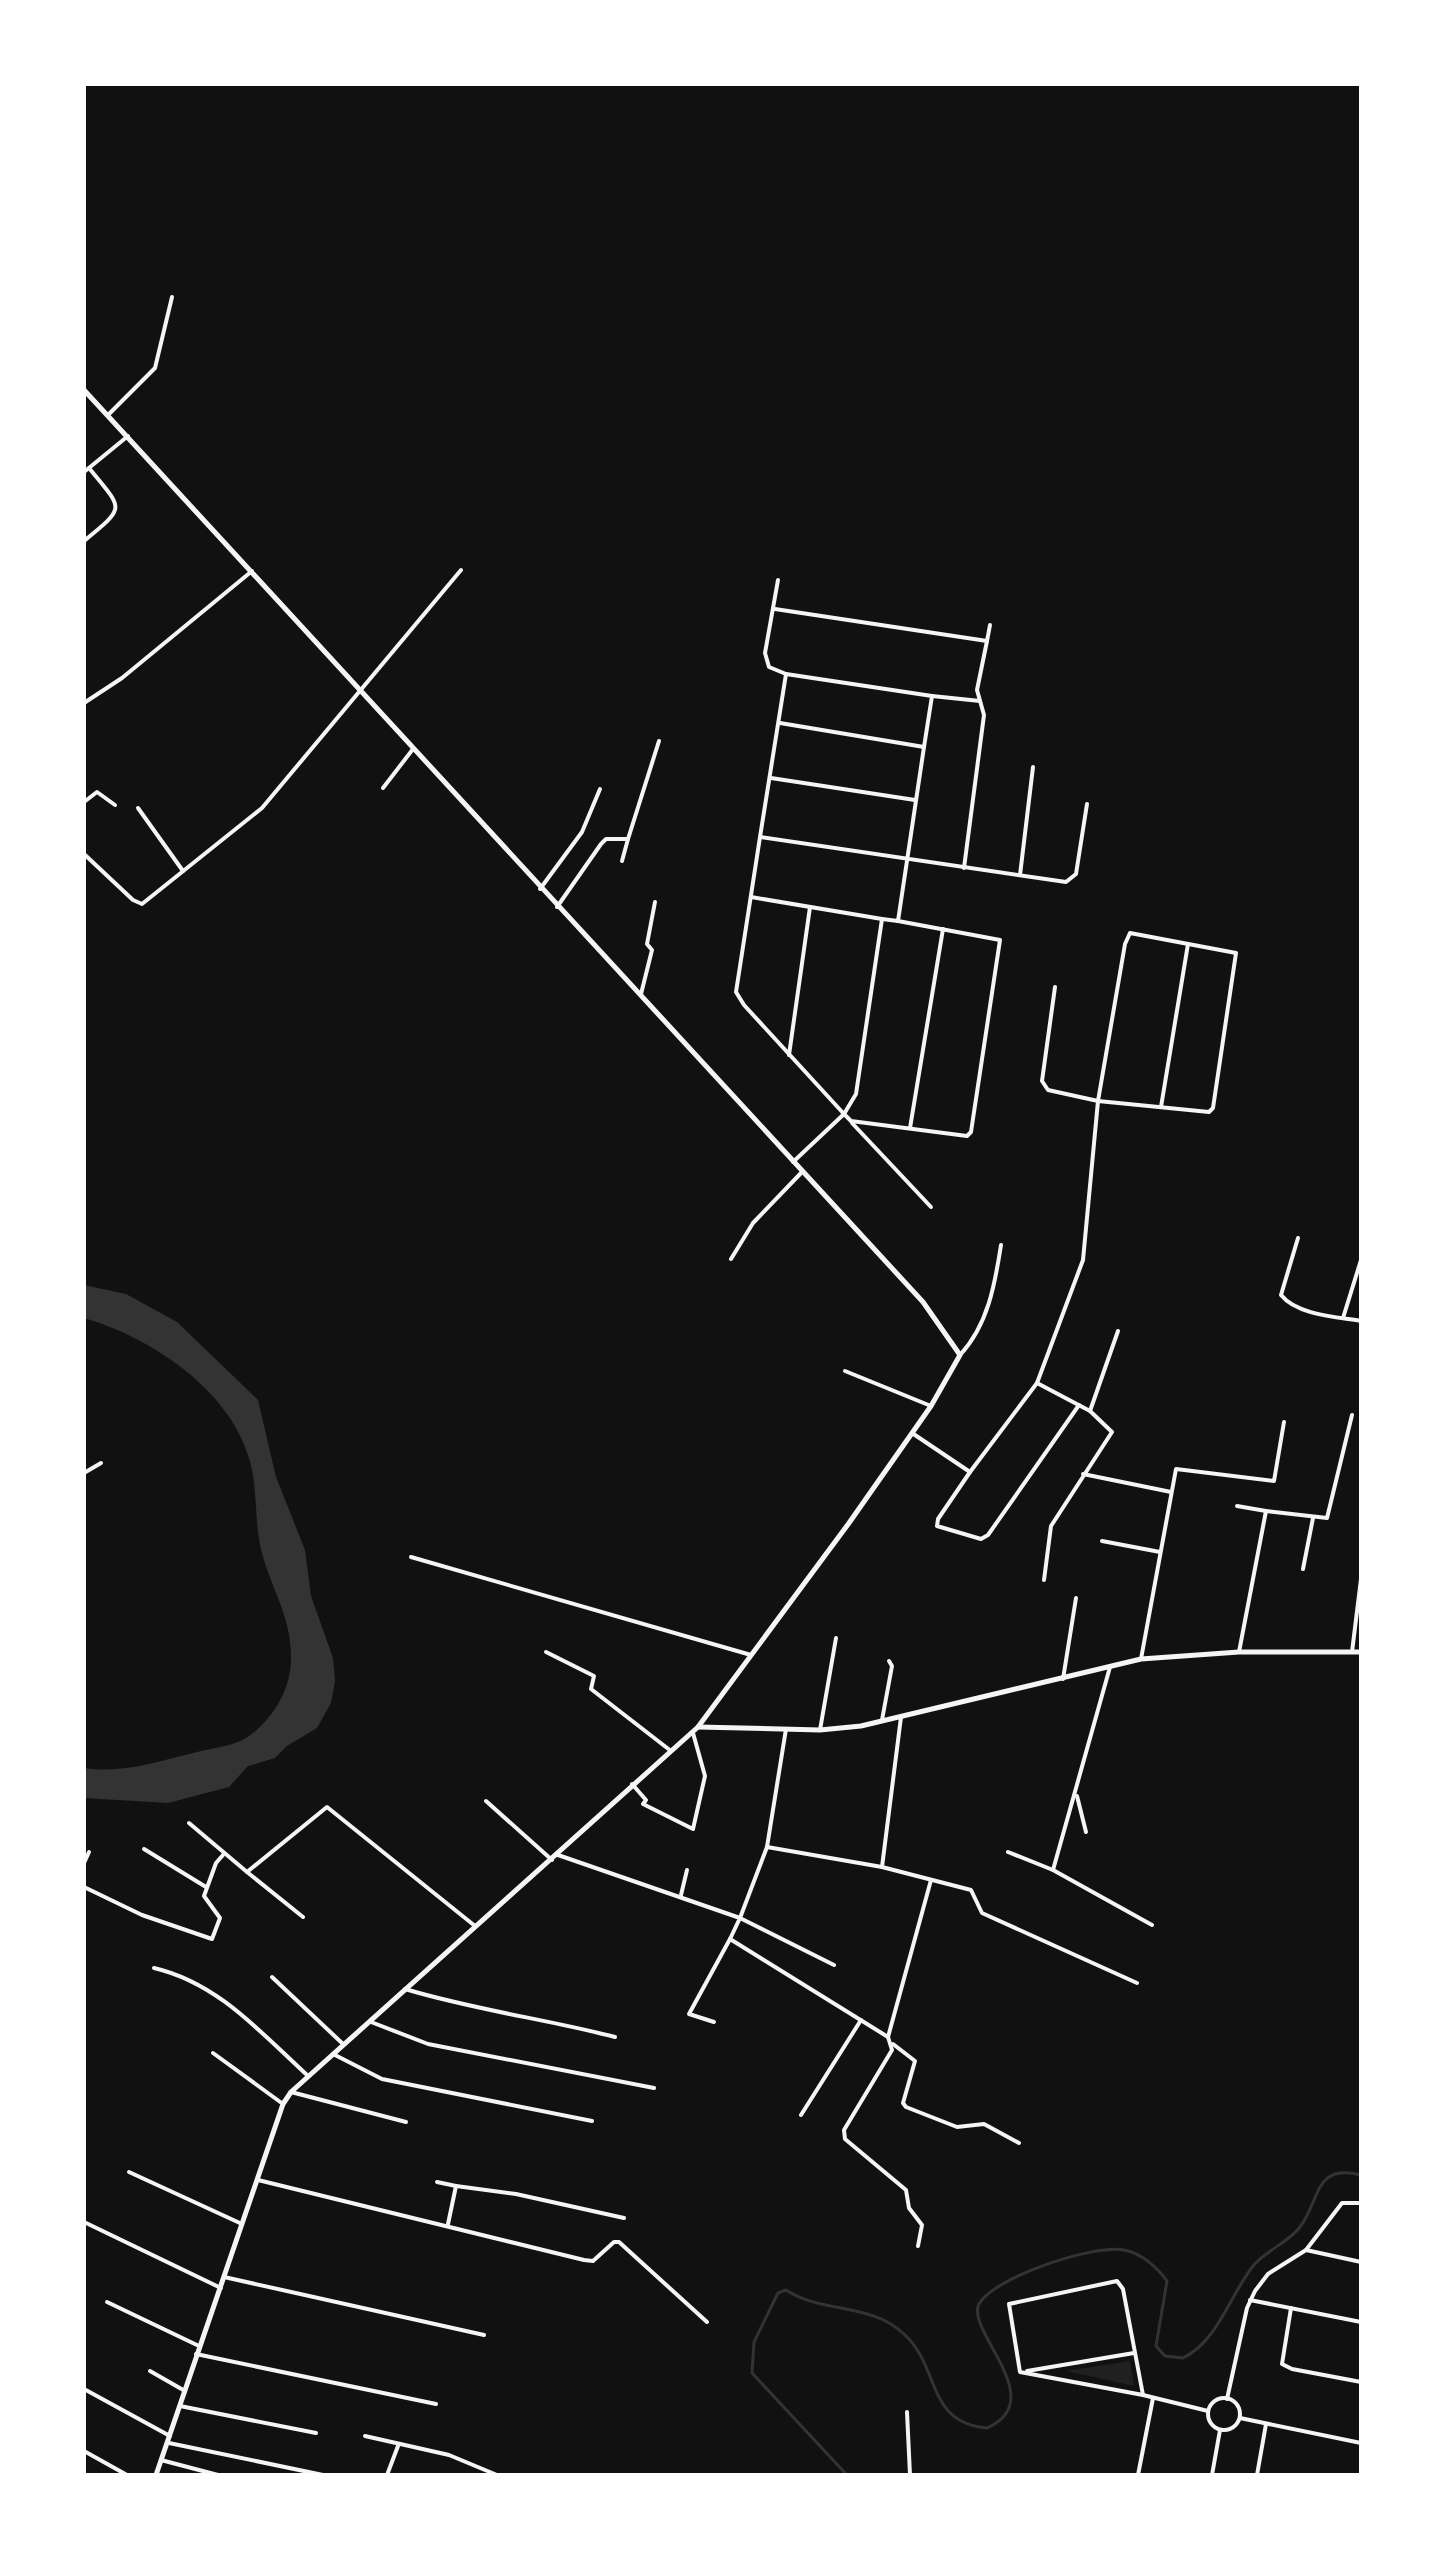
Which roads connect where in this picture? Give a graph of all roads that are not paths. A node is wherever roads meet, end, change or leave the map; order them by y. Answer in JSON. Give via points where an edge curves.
{"nodes":[{"id":1,"x":172,"y":297,"type":"dead end"},
{"id":2,"x":84,"y":390,"type":"edge"},
{"id":3,"x":108,"y":415,"type":"junction"},
{"id":4,"x":128,"y":436,"type":"junction"},
{"id":5,"x":86,"y":470,"type":"edge"},
{"id":6,"x":84,"y":541,"type":"edge"},
{"id":7,"x":461,"y":570,"type":"dead end"},
{"id":8,"x":252,"y":571,"type":"junction"},
{"id":9,"x":778,"y":580,"type":"dead end"},
{"id":10,"x":775,"y":609,"type":"junction"},
{"id":11,"x":990,"y":625,"type":"dead end"},
{"id":12,"x":987,"y":641,"type":"junction"},
{"id":13,"x":786,"y":674,"type":"junction"},
{"id":14,"x":359,"y":688,"type":"junction"},
{"id":15,"x":932,"y":696,"type":"junction"},
{"id":16,"x":980,"y":701,"type":"junction"},
{"id":17,"x":84,"y":703,"type":"edge"},
{"id":18,"x":780,"y":723,"type":"junction"},
{"id":19,"x":659,"y":741,"type":"dead end"},
{"id":20,"x":415,"y":746,"type":"junction"},
{"id":21,"x":924,"y":747,"type":"junction"},
{"id":22,"x":1033,"y":767,"type":"dead end"},
{"id":23,"x":771,"y":778,"type":"junction"},
{"id":24,"x":383,"y":788,"type":"dead end"},
{"id":25,"x":600,"y":789,"type":"dead end"},
{"id":26,"x":915,"y":800,"type":"junction"},
{"id":27,"x":84,"y":802,"type":"edge"},
{"id":28,"x":1087,"y":804,"type":"dead end"},
{"id":29,"x":115,"y":805,"type":"dead end"},
{"id":30,"x":138,"y":808,"type":"dead end"},
{"id":31,"x":760,"y":837,"type":"junction"},
{"id":32,"x":628,"y":839,"type":"junction"},
{"id":33,"x":84,"y":854,"type":"edge"},
{"id":34,"x":622,"y":861,"type":"dead end"},
{"id":35,"x":906,"y":861,"type":"junction"},
{"id":36,"x":964,"y":868,"type":"junction"},
{"id":37,"x":183,"y":871,"type":"junction"},
{"id":38,"x":1020,"y":876,"type":"junction"},
{"id":39,"x":540,"y":889,"type":"junction"},
{"id":40,"x":751,"y":897,"type":"junction"},
{"id":41,"x":655,"y":902,"type":"dead end"},
{"id":42,"x":557,"y":907,"type":"junction"},
{"id":43,"x":810,"y":907,"type":"junction"},
{"id":44,"x":882,"y":919,"type":"junction"},
{"id":45,"x":898,"y":921,"type":"junction"},
{"id":46,"x":943,"y":928,"type":"junction"},
{"id":47,"x":1188,"y":944,"type":"junction"},
{"id":48,"x":1055,"y":987,"type":"dead end"},
{"id":49,"x":640,"y":998,"type":"junction"},
{"id":50,"x":789,"y":1055,"type":"junction"},
{"id":51,"x":1098,"y":1101,"type":"junction"},
{"id":52,"x":1161,"y":1107,"type":"junction"},
{"id":53,"x":844,"y":1114,"type":"junction"},
{"id":54,"x":851,"y":1121,"type":"junction"},
{"id":55,"x":910,"y":1128,"type":"junction"},
{"id":56,"x":792,"y":1163,"type":"junction"},
{"id":57,"x":802,"y":1172,"type":"junction"},
{"id":58,"x":931,"y":1207,"type":"dead end"},
{"id":59,"x":1298,"y":1238,"type":"dead end"},
{"id":60,"x":1001,"y":1245,"type":"dead end"},
{"id":61,"x":731,"y":1259,"type":"dead end"},
{"id":62,"x":1361,"y":1260,"type":"edge"},
{"id":63,"x":1343,"y":1318,"type":"junction"},
{"id":64,"x":1361,"y":1321,"type":"edge"},
{"id":65,"x":1118,"y":1331,"type":"dead end"},
{"id":66,"x":960,"y":1355,"type":"junction"},
{"id":67,"x":845,"y":1371,"type":"dead end"},
{"id":68,"x":1037,"y":1383,"type":"junction"},
{"id":69,"x":1079,"y":1405,"type":"junction"},
{"id":70,"x":931,"y":1406,"type":"junction"},
{"id":71,"x":1090,"y":1411,"type":"junction"},
{"id":72,"x":1352,"y":1415,"type":"dead end"},
{"id":73,"x":1284,"y":1422,"type":"dead end"},
{"id":74,"x":912,"y":1433,"type":"junction"},
{"id":75,"x":101,"y":1463,"type":"dead end"},
{"id":76,"x":970,"y":1472,"type":"junction"},
{"id":77,"x":84,"y":1473,"type":"edge"},
{"id":78,"x":1083,"y":1474,"type":"junction"},
{"id":79,"x":1171,"y":1492,"type":"junction"},
{"id":80,"x":1237,"y":1506,"type":"dead end"},
{"id":81,"x":1266,"y":1511,"type":"junction"},
{"id":82,"x":1313,"y":1518,"type":"junction"},
{"id":83,"x":1102,"y":1541,"type":"dead end"},
{"id":84,"x":1160,"y":1552,"type":"junction"},
{"id":85,"x":411,"y":1557,"type":"dead end"},
{"id":86,"x":1303,"y":1569,"type":"dead end"},
{"id":87,"x":1361,"y":1579,"type":"edge"},
{"id":88,"x":1044,"y":1580,"type":"dead end"},
{"id":89,"x":1076,"y":1598,"type":"dead end"},
{"id":90,"x":836,"y":1638,"type":"dead end"},
{"id":91,"x":546,"y":1652,"type":"dead end"},
{"id":92,"x":1239,"y":1652,"type":"junction"},
{"id":93,"x":1352,"y":1652,"type":"junction"},
{"id":94,"x":1361,"y":1652,"type":"edge"},
{"id":95,"x":751,"y":1655,"type":"junction"},
{"id":96,"x":1141,"y":1659,"type":"junction"},
{"id":97,"x":889,"y":1661,"type":"dead end"},
{"id":98,"x":1110,"y":1667,"type":"junction"},
{"id":99,"x":1063,"y":1679,"type":"junction"},
{"id":100,"x":901,"y":1717,"type":"junction"},
{"id":101,"x":882,"y":1720,"type":"junction"},
{"id":102,"x":786,"y":1729,"type":"junction"},
{"id":103,"x":696,"y":1730,"type":"junction"},
{"id":104,"x":820,"y":1730,"type":"junction"},
{"id":105,"x":671,"y":1751,"type":"junction"},
{"id":106,"x":632,"y":1784,"type":"junction"},
{"id":107,"x":1077,"y":1793,"type":"junction"},
{"id":108,"x":486,"y":1801,"type":"dead end"},
{"id":109,"x":189,"y":1823,"type":"dead end"},
{"id":110,"x":1086,"y":1832,"type":"dead end"},
{"id":111,"x":767,"y":1847,"type":"junction"},
{"id":112,"x":144,"y":1849,"type":"dead end"},
{"id":113,"x":89,"y":1852,"type":"dead end"},
{"id":114,"x":1008,"y":1852,"type":"dead end"},
{"id":115,"x":223,"y":1855,"type":"junction"},
{"id":116,"x":558,"y":1855,"type":"junction"},
{"id":117,"x":552,"y":1860,"type":"junction"},
{"id":118,"x":84,"y":1863,"type":"edge"},
{"id":119,"x":882,"y":1867,"type":"junction"},
{"id":120,"x":687,"y":1870,"type":"dead end"},
{"id":121,"x":1053,"y":1870,"type":"junction"},
{"id":122,"x":247,"y":1872,"type":"junction"},
{"id":123,"x":931,"y":1880,"type":"junction"},
{"id":124,"x":84,"y":1887,"type":"edge"},
{"id":125,"x":207,"y":1888,"type":"junction"},
{"id":126,"x":681,"y":1895,"type":"junction"},
{"id":127,"x":303,"y":1917,"type":"dead end"},
{"id":128,"x":740,"y":1918,"type":"junction"},
{"id":129,"x":1152,"y":1925,"type":"dead end"},
{"id":130,"x":476,"y":1926,"type":"junction"},
{"id":131,"x":730,"y":1939,"type":"junction"},
{"id":132,"x":834,"y":1965,"type":"dead end"},
{"id":133,"x":154,"y":1968,"type":"dead end"},
{"id":134,"x":272,"y":1977,"type":"dead end"},
{"id":135,"x":1137,"y":1983,"type":"dead end"},
{"id":136,"x":405,"y":1989,"type":"junction"},
{"id":137,"x":861,"y":2020,"type":"junction"},
{"id":138,"x":371,"y":2022,"type":"junction"},
{"id":139,"x":714,"y":2022,"type":"dead end"},
{"id":140,"x":615,"y":2037,"type":"dead end"},
{"id":141,"x":888,"y":2037,"type":"junction"},
{"id":142,"x":893,"y":2044,"type":"junction"},
{"id":143,"x":343,"y":2045,"type":"junction"},
{"id":144,"x":213,"y":2053,"type":"dead end"},
{"id":145,"x":332,"y":2053,"type":"junction"},
{"id":146,"x":307,"y":2075,"type":"junction"},
{"id":147,"x":654,"y":2088,"type":"dead end"},
{"id":148,"x":291,"y":2092,"type":"junction"},
{"id":149,"x":283,"y":2104,"type":"junction"},
{"id":150,"x":801,"y":2115,"type":"dead end"},
{"id":151,"x":592,"y":2121,"type":"dead end"},
{"id":152,"x":406,"y":2122,"type":"dead end"},
{"id":153,"x":1019,"y":2143,"type":"dead end"},
{"id":154,"x":129,"y":2172,"type":"dead end"},
{"id":155,"x":258,"y":2180,"type":"junction"},
{"id":156,"x":437,"y":2182,"type":"dead end"},
{"id":157,"x":456,"y":2186,"type":"junction"},
{"id":158,"x":1361,"y":2203,"type":"edge"},
{"id":159,"x":624,"y":2218,"type":"dead end"},
{"id":160,"x":84,"y":2222,"type":"edge"},
{"id":161,"x":242,"y":2224,"type":"junction"},
{"id":162,"x":448,"y":2225,"type":"junction"},
{"id":163,"x":918,"y":2246,"type":"dead end"},
{"id":164,"x":1306,"y":2250,"type":"junction"},
{"id":165,"x":1361,"y":2262,"type":"edge"},
{"id":166,"x":224,"y":2277,"type":"junction"},
{"id":167,"x":221,"y":2288,"type":"junction"},
{"id":168,"x":1250,"y":2300,"type":"junction"},
{"id":169,"x":107,"y":2302,"type":"dead end"},
{"id":170,"x":1291,"y":2308,"type":"junction"},
{"id":171,"x":707,"y":2322,"type":"dead end"},
{"id":172,"x":1361,"y":2322,"type":"edge"},
{"id":173,"x":484,"y":2335,"type":"dead end"},
{"id":174,"x":199,"y":2346,"type":"junction"},
{"id":175,"x":1134,"y":2353,"type":"junction"},
{"id":176,"x":196,"y":2354,"type":"junction"},
{"id":177,"x":150,"y":2371,"type":"dead end"},
{"id":178,"x":1020,"y":2372,"type":"junction"},
{"id":179,"x":1361,"y":2382,"type":"edge"},
{"id":180,"x":84,"y":2389,"type":"edge"},
{"id":181,"x":185,"y":2391,"type":"junction"},
{"id":182,"x":1143,"y":2395,"type":"junction"},
{"id":183,"x":1153,"y":2398,"type":"junction"},
{"id":184,"x":1227,"y":2399,"type":"junction"},
{"id":185,"x":436,"y":2404,"type":"dead end"},
{"id":186,"x":180,"y":2406,"type":"junction"},
{"id":187,"x":1208,"y":2411,"type":"junction"},
{"id":188,"x":907,"y":2412,"type":"dead end"},
{"id":189,"x":1240,"y":2418,"type":"junction"},
{"id":190,"x":1266,"y":2424,"type":"junction"},
{"id":191,"x":1220,"y":2430,"type":"junction"},
{"id":192,"x":316,"y":2433,"type":"dead end"},
{"id":193,"x":365,"y":2436,"type":"dead end"},
{"id":194,"x":170,"y":2440,"type":"junction"},
{"id":195,"x":1361,"y":2443,"type":"edge"},
{"id":196,"x":398,"y":2446,"type":"junction"},
{"id":197,"x":84,"y":2451,"type":"edge"},
{"id":198,"x":161,"y":2460,"type":"junction"},
{"id":199,"x":127,"y":2475,"type":"edge"},
{"id":200,"x":156,"y":2475,"type":"edge"},
{"id":201,"x":218,"y":2475,"type":"edge"},
{"id":202,"x":323,"y":2475,"type":"edge"},
{"id":203,"x":387,"y":2475,"type":"edge"},
{"id":204,"x":497,"y":2475,"type":"edge"},
{"id":205,"x":910,"y":2475,"type":"edge"},
{"id":206,"x":1138,"y":2475,"type":"edge"},
{"id":207,"x":1212,"y":2475,"type":"edge"},
{"id":208,"x":1257,"y":2475,"type":"edge"}],
"edges":[{"from":1,"to":3,"type":"street","via":[[155,368]]},
{"from":2,"to":3,"type":"street"},
{"from":3,"to":4,"type":"street"},
{"from":4,"to":5,"type":"street"},
{"from":4,"to":8,"type":"street"},
{"from":5,"to":6,"type":"street","via":[[114,499],[117,510]]},
{"from":7,"to":14,"type":"street"},
{"from":8,"to":14,"type":"street"},
{"from":8,"to":17,"type":"street"},
{"from":9,"to":10,"type":"street"},
{"from":10,"to":12,"type":"street"},
{"from":10,"to":13,"type":"street","via":[[765,661]]},
{"from":11,"to":12,"type":"street"},
{"from":12,"to":16,"type":"street","via":[[977,690]]},
{"from":13,"to":15,"type":"street"},
{"from":13,"to":18,"type":"street"},
{"from":14,"to":20,"type":"street"},
{"from":14,"to":37,"type":"street","via":[[262,808]]},
{"from":15,"to":16,"type":"street"},
{"from":15,"to":21,"type":"street"},
{"from":16,"to":36,"type":"street","via":[[984,715]]},
{"from":18,"to":21,"type":"street"},
{"from":18,"to":23,"type":"street"},
{"from":19,"to":32,"type":"street"},
{"from":20,"to":24,"type":"street"},
{"from":20,"to":39,"type":"street"},
{"from":21,"to":26,"type":"street"},
{"from":22,"to":38,"type":"street"},
{"from":23,"to":26,"type":"street"},
{"from":23,"to":31,"type":"street"},
{"from":25,"to":39,"type":"street","via":[[582,832]]},
{"from":26,"to":35,"type":"street"},
{"from":27,"to":29,"type":"street","via":[[97,792]]},
{"from":28,"to":38,"type":"street","via":[[1073,879]]},
{"from":30,"to":37,"type":"street"},
{"from":31,"to":35,"type":"street"},
{"from":31,"to":40,"type":"street"},
{"from":32,"to":34,"type":"street"},
{"from":32,"to":42,"type":"street","via":[[606,839]]},
{"from":33,"to":37,"type":"street","via":[[140,905]]},
{"from":35,"to":36,"type":"street"},
{"from":35,"to":45,"type":"street"},
{"from":36,"to":38,"type":"street"},
{"from":39,"to":42,"type":"street"},
{"from":40,"to":43,"type":"street"},
{"from":40,"to":50,"type":"street","via":[[736,992]]},
{"from":41,"to":49,"type":"street","via":[[647,944],[652,950]]},
{"from":42,"to":49,"type":"street"},
{"from":43,"to":44,"type":"street"},
{"from":43,"to":50,"type":"street"},
{"from":44,"to":45,"type":"street"},
{"from":44,"to":53,"type":"street","via":[[856,1094]]},
{"from":45,"to":46,"type":"street"},
{"from":46,"to":55,"type":"street"},
{"from":46,"to":55,"type":"street","via":[[1000,940],[971,1130],[967,1136]]},
{"from":47,"to":51,"type":"street","via":[[1127,936]]},
{"from":47,"to":52,"type":"street"},
{"from":47,"to":52,"type":"street","via":[[1237,956],[1214,1105],[1209,1112]]},
{"from":48,"to":51,"type":"street","via":[[1043,1087]]},
{"from":49,"to":56,"type":"street"},
{"from":50,"to":53,"type":"street"},
{"from":51,"to":52,"type":"street"},
{"from":51,"to":68,"type":"street","via":[[1083,1260]]},
{"from":53,"to":54,"type":"street"},
{"from":53,"to":56,"type":"street"},
{"from":54,"to":55,"type":"street"},
{"from":54,"to":58,"type":"street"},
{"from":56,"to":57,"type":"street"},
{"from":57,"to":61,"type":"street","via":[[753,1223]]},
{"from":57,"to":66,"type":"street","via":[[923,1302]]},
{"from":59,"to":63,"type":"street","via":[[1281,1295],[1305,1309]]},
{"from":60,"to":66,"type":"street","via":[[991,1300],[974,1340]]},
{"from":62,"to":63,"type":"street"},
{"from":63,"to":64,"type":"street"},
{"from":65,"to":71,"type":"street"},
{"from":66,"to":70,"type":"street"},
{"from":67,"to":70,"type":"street"},
{"from":68,"to":69,"type":"street"},
{"from":68,"to":76,"type":"street"},
{"from":69,"to":71,"type":"street"},
{"from":69,"to":76,"type":"street","via":[[981,1539],[937,1526]]},
{"from":70,"to":74,"type":"street"},
{"from":71,"to":78,"type":"street","via":[[1112,1433]]},
{"from":72,"to":82,"type":"street","via":[[1327,1518]]},
{"from":73,"to":79,"type":"street","via":[[1274,1481],[1177,1467]]},
{"from":74,"to":76,"type":"street"},
{"from":74,"to":95,"type":"street"},
{"from":75,"to":77,"type":"street"},
{"from":78,"to":79,"type":"street"},
{"from":78,"to":88,"type":"street","via":[[1051,1526]]},
{"from":79,"to":84,"type":"street"},
{"from":80,"to":81,"type":"street"},
{"from":81,"to":82,"type":"street"},
{"from":81,"to":92,"type":"street"},
{"from":82,"to":86,"type":"street"},
{"from":83,"to":84,"type":"street"},
{"from":84,"to":96,"type":"street"},
{"from":85,"to":95,"type":"street"},
{"from":87,"to":93,"type":"street"},
{"from":89,"to":99,"type":"street"},
{"from":90,"to":104,"type":"street"},
{"from":91,"to":105,"type":"street","via":[[594,1676],[591,1689]]},
{"from":92,"to":93,"type":"street"},
{"from":92,"to":96,"type":"street"},
{"from":93,"to":94,"type":"street"},
{"from":95,"to":103,"type":"street"},
{"from":96,"to":98,"type":"street"},
{"from":97,"to":101,"type":"street"},
{"from":98,"to":99,"type":"street"},
{"from":98,"to":107,"type":"street"},
{"from":99,"to":100,"type":"street"},
{"from":100,"to":101,"type":"street"},
{"from":100,"to":119,"type":"street"},
{"from":101,"to":104,"type":"street"},
{"from":102,"to":103,"type":"street"},
{"from":102,"to":104,"type":"street"},
{"from":102,"to":111,"type":"street"},
{"from":103,"to":105,"type":"street"},
{"from":103,"to":106,"type":"street","via":[[705,1776],[693,1829],[643,1804],[646,1800]]},
{"from":105,"to":106,"type":"street"},
{"from":106,"to":116,"type":"street"},
{"from":107,"to":110,"type":"street"},
{"from":107,"to":121,"type":"street"},
{"from":108,"to":117,"type":"street"},
{"from":109,"to":115,"type":"street"},
{"from":111,"to":119,"type":"street"},
{"from":111,"to":128,"type":"street"},
{"from":112,"to":125,"type":"street"},
{"from":113,"to":118,"type":"street"},
{"from":114,"to":121,"type":"street"},
{"from":115,"to":122,"type":"street"},
{"from":115,"to":125,"type":"street"},
{"from":116,"to":117,"type":"street"},
{"from":116,"to":126,"type":"street"},
{"from":117,"to":130,"type":"street"},
{"from":119,"to":123,"type":"street"},
{"from":120,"to":126,"type":"street"},
{"from":121,"to":129,"type":"street"},
{"from":122,"to":127,"type":"street"},
{"from":122,"to":130,"type":"street","via":[[327,1807]]},
{"from":123,"to":135,"type":"street","via":[[971,1890],[982,1913]]},
{"from":123,"to":141,"type":"street"},
{"from":124,"to":125,"type":"street","via":[[142,1915],[212,1939],[220,1918],[205,1899]]},
{"from":126,"to":128,"type":"street"},
{"from":128,"to":131,"type":"street"},
{"from":128,"to":132,"type":"street"},
{"from":130,"to":136,"type":"street"},
{"from":131,"to":137,"type":"street"},
{"from":131,"to":139,"type":"street","via":[[689,2014]]},
{"from":133,"to":146,"type":"street","via":[[223,1998]]},
{"from":134,"to":143,"type":"street"},
{"from":136,"to":138,"type":"street"},
{"from":136,"to":140,"type":"street","via":[[492,2013],[544,2019]]},
{"from":137,"to":141,"type":"street"},
{"from":137,"to":150,"type":"street"},
{"from":138,"to":143,"type":"street"},
{"from":138,"to":147,"type":"street","via":[[428,2044]]},
{"from":141,"to":142,"type":"street"},
{"from":142,"to":153,"type":"street","via":[[915,2061],[906,2107],[957,2127],[984,2124]]},
{"from":142,"to":163,"type":"street","via":[[844,2134],[906,2190],[909,2208],[922,2225]]},
{"from":143,"to":145,"type":"street"},
{"from":144,"to":149,"type":"street"},
{"from":145,"to":146,"type":"street"},
{"from":145,"to":151,"type":"street","via":[[382,2079]]},
{"from":146,"to":148,"type":"street"},
{"from":148,"to":149,"type":"street"},
{"from":148,"to":152,"type":"street"},
{"from":149,"to":155,"type":"street"},
{"from":154,"to":161,"type":"street"},
{"from":155,"to":161,"type":"street"},
{"from":155,"to":162,"type":"street"},
{"from":156,"to":157,"type":"street"},
{"from":157,"to":159,"type":"street"},
{"from":157,"to":162,"type":"street"},
{"from":158,"to":164,"type":"street","via":[[1347,2200],[1338,2206]]},
{"from":160,"to":167,"type":"street"},
{"from":161,"to":166,"type":"street"},
{"from":162,"to":171,"type":"street","via":[[593,2261],[614,2242],[621,2243]]},
{"from":164,"to":165,"type":"street"},
{"from":164,"to":168,"type":"street","via":[[1268,2274]]},
{"from":166,"to":167,"type":"street"},
{"from":166,"to":173,"type":"street"},
{"from":167,"to":174,"type":"street"},
{"from":168,"to":170,"type":"street"},
{"from":168,"to":184,"type":"street"},
{"from":169,"to":174,"type":"street"},
{"from":170,"to":172,"type":"street"},
{"from":170,"to":179,"type":"street","via":[[1282,2364]]},
{"from":174,"to":176,"type":"street"},
{"from":175,"to":178,"type":"street"},
{"from":175,"to":178,"type":"street","via":[[1123,2289],[1117,2281],[1009,2304]]},
{"from":175,"to":182,"type":"street"},
{"from":176,"to":181,"type":"street"},
{"from":176,"to":185,"type":"street"},
{"from":177,"to":181,"type":"street"},
{"from":178,"to":182,"type":"street"},
{"from":180,"to":194,"type":"street"},
{"from":181,"to":186,"type":"street"},
{"from":182,"to":183,"type":"street"},
{"from":183,"to":187,"type":"street"},
{"from":183,"to":206,"type":"street"},
{"from":184,"to":187,"type":"street"},
{"from":184,"to":189,"type":"street","via":[[1236,2404]]},
{"from":186,"to":192,"type":"street"},
{"from":186,"to":194,"type":"street"},
{"from":187,"to":191,"type":"street","via":[[1212,2425]]},
{"from":188,"to":205,"type":"street"},
{"from":189,"to":190,"type":"street"},
{"from":189,"to":191,"type":"street","via":[[1234,2427]]},
{"from":190,"to":195,"type":"street"},
{"from":190,"to":208,"type":"street"},
{"from":191,"to":207,"type":"street"},
{"from":193,"to":196,"type":"street"},
{"from":194,"to":198,"type":"street"},
{"from":194,"to":202,"type":"street"},
{"from":196,"to":203,"type":"street"},
{"from":196,"to":204,"type":"street","via":[[449,2455]]},
{"from":197,"to":199,"type":"street"},
{"from":198,"to":200,"type":"street"},
{"from":198,"to":201,"type":"street"}]}
